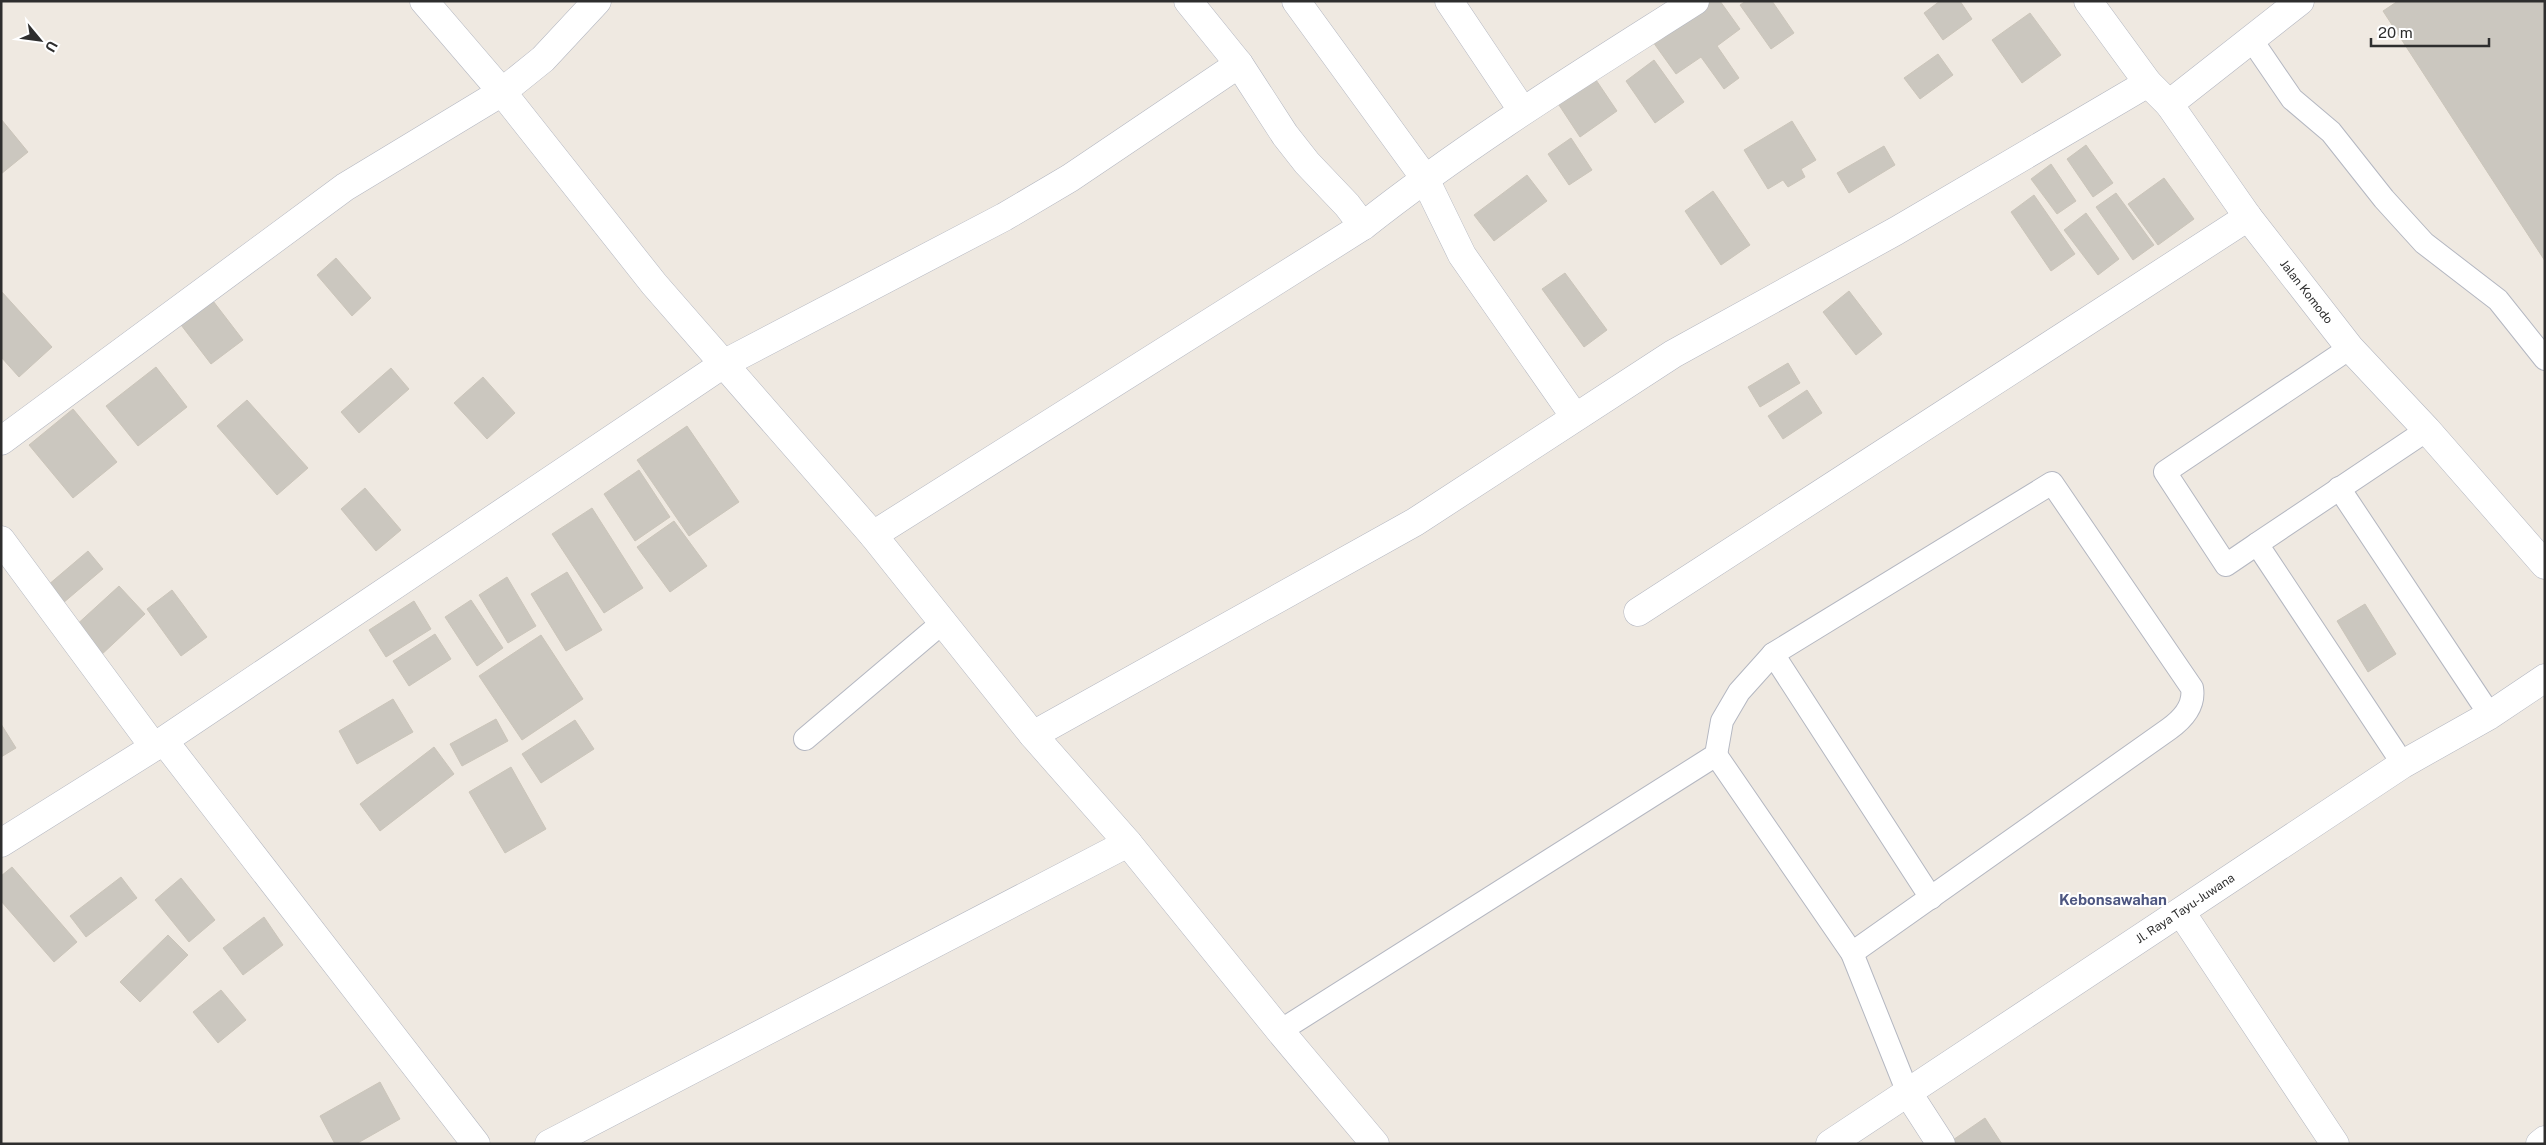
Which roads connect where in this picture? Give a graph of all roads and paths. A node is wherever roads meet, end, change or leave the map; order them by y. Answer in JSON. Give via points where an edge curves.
{"nodes":[{"id":1,"x":424,"y":1,"type":"edge"},
{"id":2,"x":597,"y":1,"type":"edge"},
{"id":3,"x":1188,"y":1,"type":"edge"},
{"id":4,"x":1296,"y":1,"type":"edge"},
{"id":5,"x":1449,"y":1,"type":"edge"},
{"id":6,"x":1695,"y":1,"type":"edge"},
{"id":7,"x":2088,"y":1,"type":"edge"},
{"id":8,"x":2300,"y":1,"type":"edge"},
{"id":9,"x":2250,"y":39,"type":"junction"},
{"id":10,"x":1239,"y":64,"type":"junction"},
{"id":11,"x":2148,"y":83,"type":"junction"},
{"id":12,"x":502,"y":92,"type":"junction"},
{"id":13,"x":2169,"y":104,"type":"junction"},
{"id":14,"x":1522,"y":110,"type":"junction"},
{"id":15,"x":1424,"y":177,"type":"junction"},
{"id":16,"x":2248,"y":217,"type":"junction"},
{"id":17,"x":1363,"y":226,"type":"junction"},
{"id":18,"x":2350,"y":348,"type":"junction"},
{"id":19,"x":2545,"y":359,"type":"edge"},
{"id":20,"x":725,"y":363,"type":"junction"},
{"id":21,"x":1575,"y":417,"type":"junction"},
{"id":22,"x":2427,"y":430,"type":"junction"},
{"id":23,"x":1,"y":441,"type":"edge"},
{"id":24,"x":2339,"y":488,"type":"junction"},
{"id":25,"x":873,"y":535,"type":"junction"},
{"id":26,"x":1,"y":540,"type":"edge"},
{"id":27,"x":2257,"y":544,"type":"junction"},
{"id":28,"x":2545,"y":565,"type":"edge"},
{"id":29,"x":1638,"y":612,"type":"dead end"},
{"id":30,"x":942,"y":623,"type":"junction"},
{"id":31,"x":1773,"y":654,"type":"junction"},
{"id":32,"x":2545,"y":678,"type":"edge"},
{"id":33,"x":2490,"y":715,"type":"junction"},
{"id":34,"x":1033,"y":735,"type":"junction"},
{"id":35,"x":805,"y":739,"type":"dead end"},
{"id":36,"x":159,"y":744,"type":"junction"},
{"id":37,"x":1716,"y":755,"type":"junction"},
{"id":38,"x":2403,"y":764,"type":"junction"},
{"id":39,"x":1,"y":843,"type":"edge"},
{"id":40,"x":1128,"y":843,"type":"junction"},
{"id":41,"x":1931,"y":898,"type":"junction"},
{"id":42,"x":2181,"y":912,"type":"junction"},
{"id":43,"x":1852,"y":954,"type":"junction"},
{"id":44,"x":1280,"y":1031,"type":"junction"},
{"id":45,"x":1908,"y":1092,"type":"junction"},
{"id":46,"x":2545,"y":1140,"type":"edge"},
{"id":47,"x":476,"y":1144,"type":"edge"},
{"id":48,"x":548,"y":1144,"type":"edge"},
{"id":49,"x":1375,"y":1144,"type":"edge"},
{"id":50,"x":1830,"y":1144,"type":"edge"},
{"id":51,"x":1941,"y":1144,"type":"edge"},
{"id":52,"x":2335,"y":1144,"type":"edge"},
{"id":53,"x":2540,"y":1144,"type":"edge"}],
"edges":[{"from":1,"to":12,"type":"street"},
{"from":2,"to":12,"type":"street","via":[[544,59]]},
{"from":3,"to":10,"type":"street"},
{"from":4,"to":15,"type":"street"},
{"from":5,"to":14,"type":"street"},
{"from":6,"to":14,"type":"street"},
{"from":7,"to":11,"type":"street","name":"Jalan Komodo"},
{"from":8,"to":9,"type":"street"},
{"from":9,"to":13,"type":"street"},
{"from":9,"to":19,"type":"lane","via":[[2292,98],[2330,132],[2417,235],[2498,300]]},
{"from":10,"to":17,"type":"street","via":[[1285,135]]},
{"from":10,"to":20,"type":"street","via":[[1070,178],[1012,212]]},
{"from":11,"to":13,"type":"street","name":"Jalan Komodo"},
{"from":11,"to":21,"type":"street","via":[[1896,231],[1673,354]]},
{"from":12,"to":20,"type":"street","via":[[654,284]]},
{"from":12,"to":23,"type":"street","via":[[345,187]]},
{"from":13,"to":16,"type":"street","name":"Jalan Komodo"},
{"from":14,"to":15,"type":"street"},
{"from":15,"to":17,"type":"street"},
{"from":15,"to":21,"type":"street","via":[[1462,254]]},
{"from":16,"to":18,"type":"street","name":"Jalan Komodo"},
{"from":16,"to":29,"type":"street"},
{"from":17,"to":25,"type":"street"},
{"from":18,"to":22,"type":"street","name":"Jalan Komodo"},
{"from":18,"to":27,"type":"lane","via":[[2165,472],[2226,565]]},
{"from":20,"to":25,"type":"street"},
{"from":20,"to":36,"type":"street"},
{"from":21,"to":34,"type":"street","via":[[1415,522]]},
{"from":22,"to":24,"type":"lane"},
{"from":22,"to":28,"type":"street","name":"Jalan Komodo"},
{"from":24,"to":27,"type":"lane"},
{"from":24,"to":33,"type":"lane"},
{"from":25,"to":30,"type":"street"},
{"from":26,"to":36,"type":"street"},
{"from":27,"to":38,"type":"lane"},
{"from":30,"to":34,"type":"street"},
{"from":30,"to":35,"type":"lane"},
{"from":31,"to":37,"type":"lane","via":[[1739,692],[1722,721]]},
{"from":31,"to":41,"type":"lane"},
{"from":31,"to":41,"type":"lane","via":[[2052,483],[2192,688],[2189,708],[2181,720]]},
{"from":32,"to":33,"type":"street","name":"Jl. Raya Tayu-Juwana"},
{"from":33,"to":38,"type":"street","name":"Jl. Raya Tayu-Juwana"},
{"from":34,"to":40,"type":"street"},
{"from":36,"to":39,"type":"street"},
{"from":36,"to":47,"type":"street"},
{"from":37,"to":43,"type":"lane"},
{"from":37,"to":44,"type":"lane"},
{"from":38,"to":42,"type":"street","name":"Jl. Raya Tayu-Juwana"},
{"from":40,"to":44,"type":"street"},
{"from":40,"to":48,"type":"street"},
{"from":41,"to":43,"type":"lane"},
{"from":42,"to":45,"type":"street","name":"Jl. Raya Tayu-Juwana"},
{"from":42,"to":52,"type":"street"},
{"from":43,"to":45,"type":"lane"},
{"from":44,"to":49,"type":"street"},
{"from":45,"to":50,"type":"street","name":"Jl. Raya Tayu-Juwana"},
{"from":45,"to":51,"type":"street"},
{"from":46,"to":53,"type":"street"}]}
